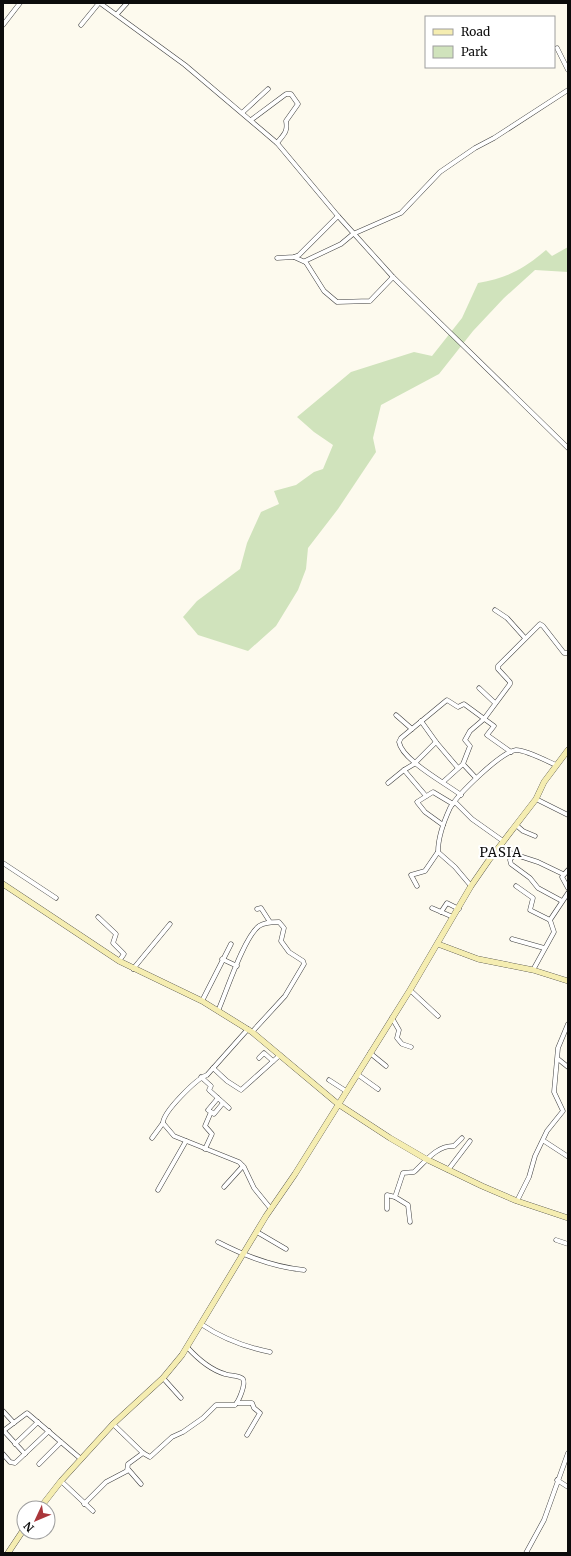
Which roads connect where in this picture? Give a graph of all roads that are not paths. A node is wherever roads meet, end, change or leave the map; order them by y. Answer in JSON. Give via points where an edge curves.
{"nodes":[{"id":1,"x":20,"y":3,"type":"edge"},
{"id":2,"x":100,"y":3,"type":"edge"},
{"id":3,"x":127,"y":3,"type":"edge"},
{"id":4,"x":117,"y":14,"type":"junction"},
{"id":5,"x":3,"y":25,"type":"edge"},
{"id":6,"x":82,"y":25,"type":"dead end"},
{"id":7,"x":557,"y":48,"type":"dead end"},
{"id":8,"x":568,"y":70,"type":"edge"},
{"id":9,"x":268,"y":89,"type":"dead end"},
{"id":10,"x":568,"y":90,"type":"edge"},
{"id":11,"x":243,"y":112,"type":"junction"},
{"id":12,"x":251,"y":120,"type":"junction"},
{"id":13,"x":277,"y":143,"type":"junction"},
{"id":14,"x":338,"y":216,"type":"junction"},
{"id":15,"x":353,"y":234,"type":"junction"},
{"id":16,"x":294,"y":257,"type":"junction"},
{"id":17,"x":277,"y":258,"type":"dead end"},
{"id":18,"x":305,"y":262,"type":"junction"},
{"id":19,"x":393,"y":277,"type":"junction"},
{"id":20,"x":568,"y":448,"type":"edge"},
{"id":21,"x":495,"y":610,"type":"dead end"},
{"id":22,"x":525,"y":638,"type":"junction"},
{"id":23,"x":568,"y":654,"type":"edge"},
{"id":24,"x":479,"y":688,"type":"dead end"},
{"id":25,"x":495,"y":703,"type":"junction"},
{"id":26,"x":396,"y":715,"type":"dead end"},
{"id":27,"x":484,"y":719,"type":"junction"},
{"id":28,"x":421,"y":721,"type":"junction"},
{"id":29,"x":412,"y":729,"type":"junction"},
{"id":30,"x":436,"y":742,"type":"junction"},
{"id":31,"x":568,"y":750,"type":"edge"},
{"id":32,"x":511,"y":752,"type":"junction"},
{"id":33,"x":414,"y":764,"type":"junction"},
{"id":34,"x":463,"y":764,"type":"junction"},
{"id":35,"x":556,"y":765,"type":"junction"},
{"id":36,"x":458,"y":768,"type":"junction"},
{"id":37,"x":404,"y":770,"type":"junction"},
{"id":38,"x":476,"y":778,"type":"junction"},
{"id":39,"x":443,"y":782,"type":"junction"},
{"id":40,"x":388,"y":783,"type":"dead end"},
{"id":41,"x":426,"y":796,"type":"junction"},
{"id":42,"x":461,"y":796,"type":"junction"},
{"id":43,"x":536,"y":799,"type":"junction"},
{"id":44,"x":454,"y":803,"type":"junction"},
{"id":45,"x":568,"y":815,"type":"edge"},
{"id":46,"x":443,"y":825,"type":"junction"},
{"id":47,"x":516,"y":825,"type":"junction"},
{"id":48,"x":535,"y":836,"type":"dead end"},
{"id":49,"x":503,"y":841,"type":"junction"},
{"id":50,"x":498,"y":849,"type":"junction"},
{"id":51,"x":438,"y":852,"type":"junction"},
{"id":52,"x":514,"y":854,"type":"junction"},
{"id":53,"x":3,"y":863,"type":"edge"},
{"id":54,"x":568,"y":870,"type":"edge"},
{"id":55,"x":563,"y":874,"type":"junction"},
{"id":56,"x":3,"y":884,"type":"edge"},
{"id":57,"x":417,"y":886,"type":"dead end"},
{"id":58,"x":471,"y":886,"type":"junction"},
{"id":59,"x":516,"y":886,"type":"dead end"},
{"id":60,"x":568,"y":888,"type":"edge"},
{"id":61,"x":568,"y":893,"type":"edge"},
{"id":62,"x":56,"y":898,"type":"dead end"},
{"id":63,"x":562,"y":902,"type":"junction"},
{"id":64,"x":432,"y":908,"type":"dead end"},
{"id":65,"x":258,"y":909,"type":"dead end"},
{"id":66,"x":459,"y":909,"type":"junction"},
{"id":67,"x":441,"y":912,"type":"junction"},
{"id":68,"x":453,"y":917,"type":"junction"},
{"id":69,"x":98,"y":918,"type":"dead end"},
{"id":70,"x":550,"y":920,"type":"junction"},
{"id":71,"x":270,"y":922,"type":"junction"},
{"id":72,"x":170,"y":924,"type":"dead end"},
{"id":73,"x":512,"y":939,"type":"dead end"},
{"id":74,"x":231,"y":944,"type":"dead end"},
{"id":75,"x":438,"y":944,"type":"junction"},
{"id":76,"x":544,"y":948,"type":"junction"},
{"id":77,"x":222,"y":959,"type":"junction"},
{"id":78,"x":119,"y":961,"type":"junction"},
{"id":79,"x":237,"y":966,"type":"junction"},
{"id":80,"x":133,"y":969,"type":"junction"},
{"id":81,"x":533,"y":970,"type":"junction"},
{"id":82,"x":568,"y":981,"type":"edge"},
{"id":83,"x":410,"y":990,"type":"junction"},
{"id":84,"x":202,"y":1001,"type":"junction"},
{"id":85,"x":218,"y":1011,"type":"junction"},
{"id":86,"x":438,"y":1016,"type":"dead end"},
{"id":87,"x":392,"y":1018,"type":"junction"},
{"id":88,"x":568,"y":1024,"type":"edge"},
{"id":89,"x":250,"y":1031,"type":"junction"},
{"id":90,"x":411,"y":1047,"type":"dead end"},
{"id":91,"x":370,"y":1053,"type":"junction"},
{"id":92,"x":280,"y":1055,"type":"junction"},
{"id":93,"x":259,"y":1058,"type":"dead end"},
{"id":94,"x":558,"y":1060,"type":"junction"},
{"id":95,"x":273,"y":1061,"type":"junction"},
{"id":96,"x":386,"y":1066,"type":"dead end"},
{"id":97,"x":568,"y":1067,"type":"edge"},
{"id":98,"x":213,"y":1068,"type":"junction"},
{"id":99,"x":357,"y":1074,"type":"junction"},
{"id":100,"x":201,"y":1077,"type":"junction"},
{"id":101,"x":329,"y":1080,"type":"dead end"},
{"id":102,"x":378,"y":1089,"type":"dead end"},
{"id":103,"x":346,"y":1091,"type":"junction"},
{"id":104,"x":218,"y":1098,"type":"junction"},
{"id":105,"x":223,"y":1103,"type":"junction"},
{"id":106,"x":338,"y":1104,"type":"junction"},
{"id":107,"x":229,"y":1108,"type":"dead end"},
{"id":108,"x":566,"y":1111,"type":"edge"},
{"id":109,"x":211,"y":1112,"type":"junction"},
{"id":110,"x":163,"y":1123,"type":"junction"},
{"id":111,"x":152,"y":1138,"type":"dead end"},
{"id":112,"x":462,"y":1138,"type":"dead end"},
{"id":113,"x":186,"y":1141,"type":"junction"},
{"id":114,"x":470,"y":1141,"type":"dead end"},
{"id":115,"x":544,"y":1141,"type":"junction"},
{"id":116,"x":205,"y":1149,"type":"junction"},
{"id":117,"x":567,"y":1156,"type":"edge"},
{"id":118,"x":426,"y":1159,"type":"junction"},
{"id":119,"x":243,"y":1166,"type":"junction"},
{"id":120,"x":448,"y":1170,"type":"junction"},
{"id":121,"x":224,"y":1187,"type":"dead end"},
{"id":122,"x":158,"y":1190,"type":"dead end"},
{"id":123,"x":395,"y":1197,"type":"junction"},
{"id":124,"x":517,"y":1201,"type":"junction"},
{"id":125,"x":271,"y":1209,"type":"junction"},
{"id":126,"x":387,"y":1209,"type":"dead end"},
{"id":127,"x":568,"y":1218,"type":"edge"},
{"id":128,"x":410,"y":1222,"type":"dead end"},
{"id":129,"x":257,"y":1232,"type":"junction"},
{"id":130,"x":556,"y":1240,"type":"dead end"},
{"id":131,"x":218,"y":1242,"type":"dead end"},
{"id":132,"x":568,"y":1244,"type":"edge"},
{"id":133,"x":286,"y":1249,"type":"dead end"},
{"id":134,"x":243,"y":1255,"type":"junction"},
{"id":135,"x":304,"y":1270,"type":"dead end"},
{"id":136,"x":202,"y":1324,"type":"junction"},
{"id":137,"x":187,"y":1347,"type":"junction"},
{"id":138,"x":270,"y":1352,"type":"dead end"},
{"id":139,"x":163,"y":1378,"type":"junction"},
{"id":140,"x":181,"y":1398,"type":"dead end"},
{"id":141,"x":237,"y":1403,"type":"junction"},
{"id":142,"x":3,"y":1411,"type":"edge"},
{"id":143,"x":38,"y":1422,"type":"junction"},
{"id":144,"x":14,"y":1423,"type":"junction"},
{"id":145,"x":113,"y":1424,"type":"junction"},
{"id":146,"x":3,"y":1430,"type":"edge"},
{"id":147,"x":49,"y":1431,"type":"junction"},
{"id":148,"x":247,"y":1435,"type":"dead end"},
{"id":149,"x":61,"y":1442,"type":"junction"},
{"id":150,"x":15,"y":1444,"type":"junction"},
{"id":151,"x":142,"y":1453,"type":"junction"},
{"id":152,"x":568,"y":1453,"type":"edge"},
{"id":153,"x":3,"y":1454,"type":"edge"},
{"id":154,"x":25,"y":1454,"type":"junction"},
{"id":155,"x":81,"y":1460,"type":"junction"},
{"id":156,"x":39,"y":1464,"type":"dead end"},
{"id":157,"x":128,"y":1470,"type":"junction"},
{"id":158,"x":557,"y":1480,"type":"junction"},
{"id":159,"x":61,"y":1481,"type":"junction"},
{"id":160,"x":141,"y":1484,"type":"dead end"},
{"id":161,"x":568,"y":1487,"type":"edge"},
{"id":162,"x":46,"y":1500,"type":"edge"},
{"id":163,"x":84,"y":1504,"type":"junction"},
{"id":164,"x":92,"y":1511,"type":"dead end"},
{"id":165,"x":17,"y":1540,"type":"edge"},
{"id":166,"x":8,"y":1553,"type":"edge"},
{"id":167,"x":526,"y":1553,"type":"edge"}],
"edges":[{"from":1,"to":5,"type":"street"},
{"from":2,"to":4,"type":"street"},
{"from":2,"to":6,"type":"street"},
{"from":3,"to":4,"type":"street"},
{"from":4,"to":11,"type":"street"},
{"from":7,"to":8,"type":"street"},
{"from":9,"to":11,"type":"street"},
{"from":10,"to":15,"type":"street","via":[[440,172],[401,213]]},
{"from":11,"to":12,"type":"street"},
{"from":12,"to":13,"type":"street"},
{"from":12,"to":13,"type":"street","via":[[286,94],[290,94],[298,104],[286,121],[287,131]]},
{"from":13,"to":14,"type":"street"},
{"from":14,"to":15,"type":"street"},
{"from":14,"to":16,"type":"street"},
{"from":15,"to":18,"type":"street","via":[[341,244]]},
{"from":15,"to":19,"type":"street"},
{"from":16,"to":17,"type":"street"},
{"from":16,"to":18,"type":"street"},
{"from":18,"to":19,"type":"street","via":[[326,293],[339,302],[370,301]]},
{"from":19,"to":20,"type":"street"},
{"from":21,"to":22,"type":"street","via":[[507,618]]},
{"from":22,"to":23,"type":"street","via":[[538,625],[542,625],[564,653]]},
{"from":22,"to":25,"type":"street","via":[[498,666],[510,682]]},
{"from":24,"to":25,"type":"street"},
{"from":25,"to":27,"type":"street"},
{"from":26,"to":29,"type":"street"},
{"from":27,"to":28,"type":"street","via":[[464,704],[458,707],[447,700]]},
{"from":27,"to":32,"type":"street","via":[[494,726],[487,735]]},
{"from":27,"to":34,"type":"street","via":[[470,731],[465,740],[470,746]]},
{"from":28,"to":29,"type":"street"},
{"from":28,"to":30,"type":"street"},
{"from":29,"to":33,"type":"street","via":[[399,744]]},
{"from":30,"to":33,"type":"street"},
{"from":30,"to":36,"type":"street"},
{"from":31,"to":35,"type":"street"},
{"from":32,"to":35,"type":"street","via":[[522,751]]},
{"from":32,"to":38,"type":"street"},
{"from":33,"to":37,"type":"street"},
{"from":33,"to":39,"type":"street"},
{"from":34,"to":36,"type":"street"},
{"from":34,"to":38,"type":"street"},
{"from":35,"to":43,"type":"street"},
{"from":36,"to":39,"type":"street"},
{"from":37,"to":40,"type":"street"},
{"from":37,"to":41,"type":"street"},
{"from":38,"to":42,"type":"street"},
{"from":39,"to":42,"type":"street"},
{"from":41,"to":44,"type":"street","via":[[435,792],[442,799]]},
{"from":41,"to":46,"type":"street","via":[[418,800],[418,805]]},
{"from":42,"to":44,"type":"street"},
{"from":43,"to":45,"type":"street"},
{"from":43,"to":47,"type":"street"},
{"from":44,"to":46,"type":"street"},
{"from":44,"to":49,"type":"street"},
{"from":46,"to":51,"type":"street"},
{"from":47,"to":48,"type":"street"},
{"from":47,"to":49,"type":"street"},
{"from":49,"to":50,"type":"street"},
{"from":50,"to":52,"type":"street"},
{"from":50,"to":58,"type":"street"},
{"from":51,"to":57,"type":"street","via":[[425,871],[411,875]]},
{"from":51,"to":58,"type":"street"},
{"from":52,"to":55,"type":"street"},
{"from":52,"to":63,"type":"street","via":[[510,860],[511,864],[530,878],[538,888]]},
{"from":53,"to":62,"type":"street"},
{"from":54,"to":55,"type":"street"},
{"from":55,"to":60,"type":"street","via":[[562,879]]},
{"from":56,"to":78,"type":"street"},
{"from":58,"to":66,"type":"street"},
{"from":59,"to":70,"type":"street","via":[[533,898],[530,910]]},
{"from":61,"to":63,"type":"street"},
{"from":63,"to":70,"type":"street"},
{"from":64,"to":67,"type":"street"},
{"from":65,"to":71,"type":"street","via":[[264,910]]},
{"from":66,"to":67,"type":"street","via":[[447,904]]},
{"from":66,"to":68,"type":"street"},
{"from":67,"to":68,"type":"street"},
{"from":68,"to":75,"type":"street"},
{"from":69,"to":78,"type":"street","via":[[117,935],[113,943],[124,954]]},
{"from":70,"to":76,"type":"street","via":[[554,932]]},
{"from":71,"to":79,"type":"street","via":[[254,930]]},
{"from":71,"to":89,"type":"street","via":[[280,923],[284,928],[281,941],[289,952],[304,964],[285,996]]},
{"from":72,"to":80,"type":"street"},
{"from":73,"to":76,"type":"street"},
{"from":74,"to":77,"type":"street"},
{"from":75,"to":81,"type":"street","via":[[485,961]]},
{"from":75,"to":83,"type":"street"},
{"from":76,"to":81,"type":"street"},
{"from":77,"to":79,"type":"street"},
{"from":77,"to":84,"type":"street"},
{"from":78,"to":80,"type":"street"},
{"from":79,"to":85,"type":"street"},
{"from":80,"to":84,"type":"street"},
{"from":81,"to":82,"type":"street"},
{"from":83,"to":86,"type":"street"},
{"from":83,"to":87,"type":"street"},
{"from":84,"to":85,"type":"street"},
{"from":85,"to":89,"type":"street"},
{"from":87,"to":90,"type":"street","via":[[399,1030],[397,1038],[402,1044]]},
{"from":87,"to":91,"type":"street"},
{"from":88,"to":94,"type":"street","via":[[558,1048]]},
{"from":89,"to":92,"type":"street"},
{"from":89,"to":98,"type":"street"},
{"from":91,"to":96,"type":"street"},
{"from":91,"to":99,"type":"street"},
{"from":92,"to":95,"type":"street"},
{"from":92,"to":106,"type":"street"},
{"from":93,"to":95,"type":"street","via":[[264,1053]]},
{"from":94,"to":97,"type":"street"},
{"from":94,"to":108,"type":"street","via":[[554,1094]]},
{"from":95,"to":98,"type":"street","via":[[241,1090]]},
{"from":98,"to":100,"type":"street"},
{"from":99,"to":102,"type":"street"},
{"from":99,"to":103,"type":"street"},
{"from":100,"to":104,"type":"street","via":[[211,1086],[210,1090]]},
{"from":100,"to":110,"type":"street","via":[[165,1115]]},
{"from":101,"to":103,"type":"street"},
{"from":103,"to":106,"type":"street"},
{"from":104,"to":105,"type":"street"},
{"from":104,"to":109,"type":"street","via":[[208,1110]]},
{"from":105,"to":107,"type":"street"},
{"from":105,"to":109,"type":"street","via":[[214,1114]]},
{"from":106,"to":118,"type":"street","via":[[366,1124]]},
{"from":106,"to":125,"type":"street"},
{"from":108,"to":115,"type":"street","via":[[550,1128]]},
{"from":109,"to":116,"type":"street","via":[[205,1124],[212,1134]]},
{"from":110,"to":111,"type":"street"},
{"from":110,"to":113,"type":"street","via":[[172,1134]]},
{"from":112,"to":118,"type":"street","via":[[454,1146],[447,1146]]},
{"from":113,"to":116,"type":"street"},
{"from":113,"to":122,"type":"street"},
{"from":114,"to":120,"type":"street"},
{"from":115,"to":117,"type":"street"},
{"from":115,"to":124,"type":"street","via":[[535,1156]]},
{"from":116,"to":119,"type":"street","via":[[237,1161]]},
{"from":118,"to":120,"type":"street"},
{"from":118,"to":123,"type":"street","via":[[414,1172],[403,1173]]},
{"from":119,"to":121,"type":"street"},
{"from":119,"to":125,"type":"street","via":[[254,1188]]},
{"from":120,"to":124,"type":"street"},
{"from":123,"to":126,"type":"street","via":[[387,1195]]},
{"from":123,"to":128,"type":"street","via":[[408,1205]]},
{"from":124,"to":127,"type":"street"},
{"from":125,"to":129,"type":"street"},
{"from":129,"to":133,"type":"street"},
{"from":129,"to":134,"type":"street"},
{"from":130,"to":132,"type":"street"},
{"from":131,"to":134,"type":"street"},
{"from":134,"to":135,"type":"street","via":[[278,1266]]},
{"from":134,"to":136,"type":"street"},
{"from":136,"to":137,"type":"street"},
{"from":136,"to":138,"type":"street","via":[[220,1337]]},
{"from":137,"to":139,"type":"street"},
{"from":137,"to":141,"type":"street","via":[[196,1357],[220,1372],[243,1379]]},
{"from":139,"to":140,"type":"street"},
{"from":139,"to":145,"type":"street"},
{"from":141,"to":148,"type":"street","via":[[252,1403],[260,1413]]},
{"from":141,"to":151,"type":"street","via":[[233,1406],[216,1405],[203,1418],[172,1437],[152,1455]]},
{"from":142,"to":144,"type":"street"},
{"from":143,"to":144,"type":"street","via":[[27,1413]]},
{"from":143,"to":147,"type":"street"},
{"from":143,"to":150,"type":"street"},
{"from":144,"to":146,"type":"street"},
{"from":145,"to":151,"type":"street"},
{"from":145,"to":155,"type":"street"},
{"from":146,"to":150,"type":"street"},
{"from":147,"to":149,"type":"street"},
{"from":147,"to":154,"type":"street"},
{"from":149,"to":155,"type":"street"},
{"from":149,"to":156,"type":"street"},
{"from":150,"to":154,"type":"street"},
{"from":151,"to":157,"type":"street","via":[[128,1464]]},
{"from":152,"to":158,"type":"street"},
{"from":153,"to":154,"type":"street","via":[[14,1464]]},
{"from":155,"to":159,"type":"street"},
{"from":157,"to":160,"type":"street"},
{"from":157,"to":163,"type":"street","via":[[106,1482]]},
{"from":158,"to":161,"type":"street"},
{"from":158,"to":167,"type":"street","via":[[544,1520]]},
{"from":159,"to":162,"type":"street"},
{"from":159,"to":163,"type":"street"},
{"from":163,"to":164,"type":"street"},
{"from":165,"to":166,"type":"street"}]}
